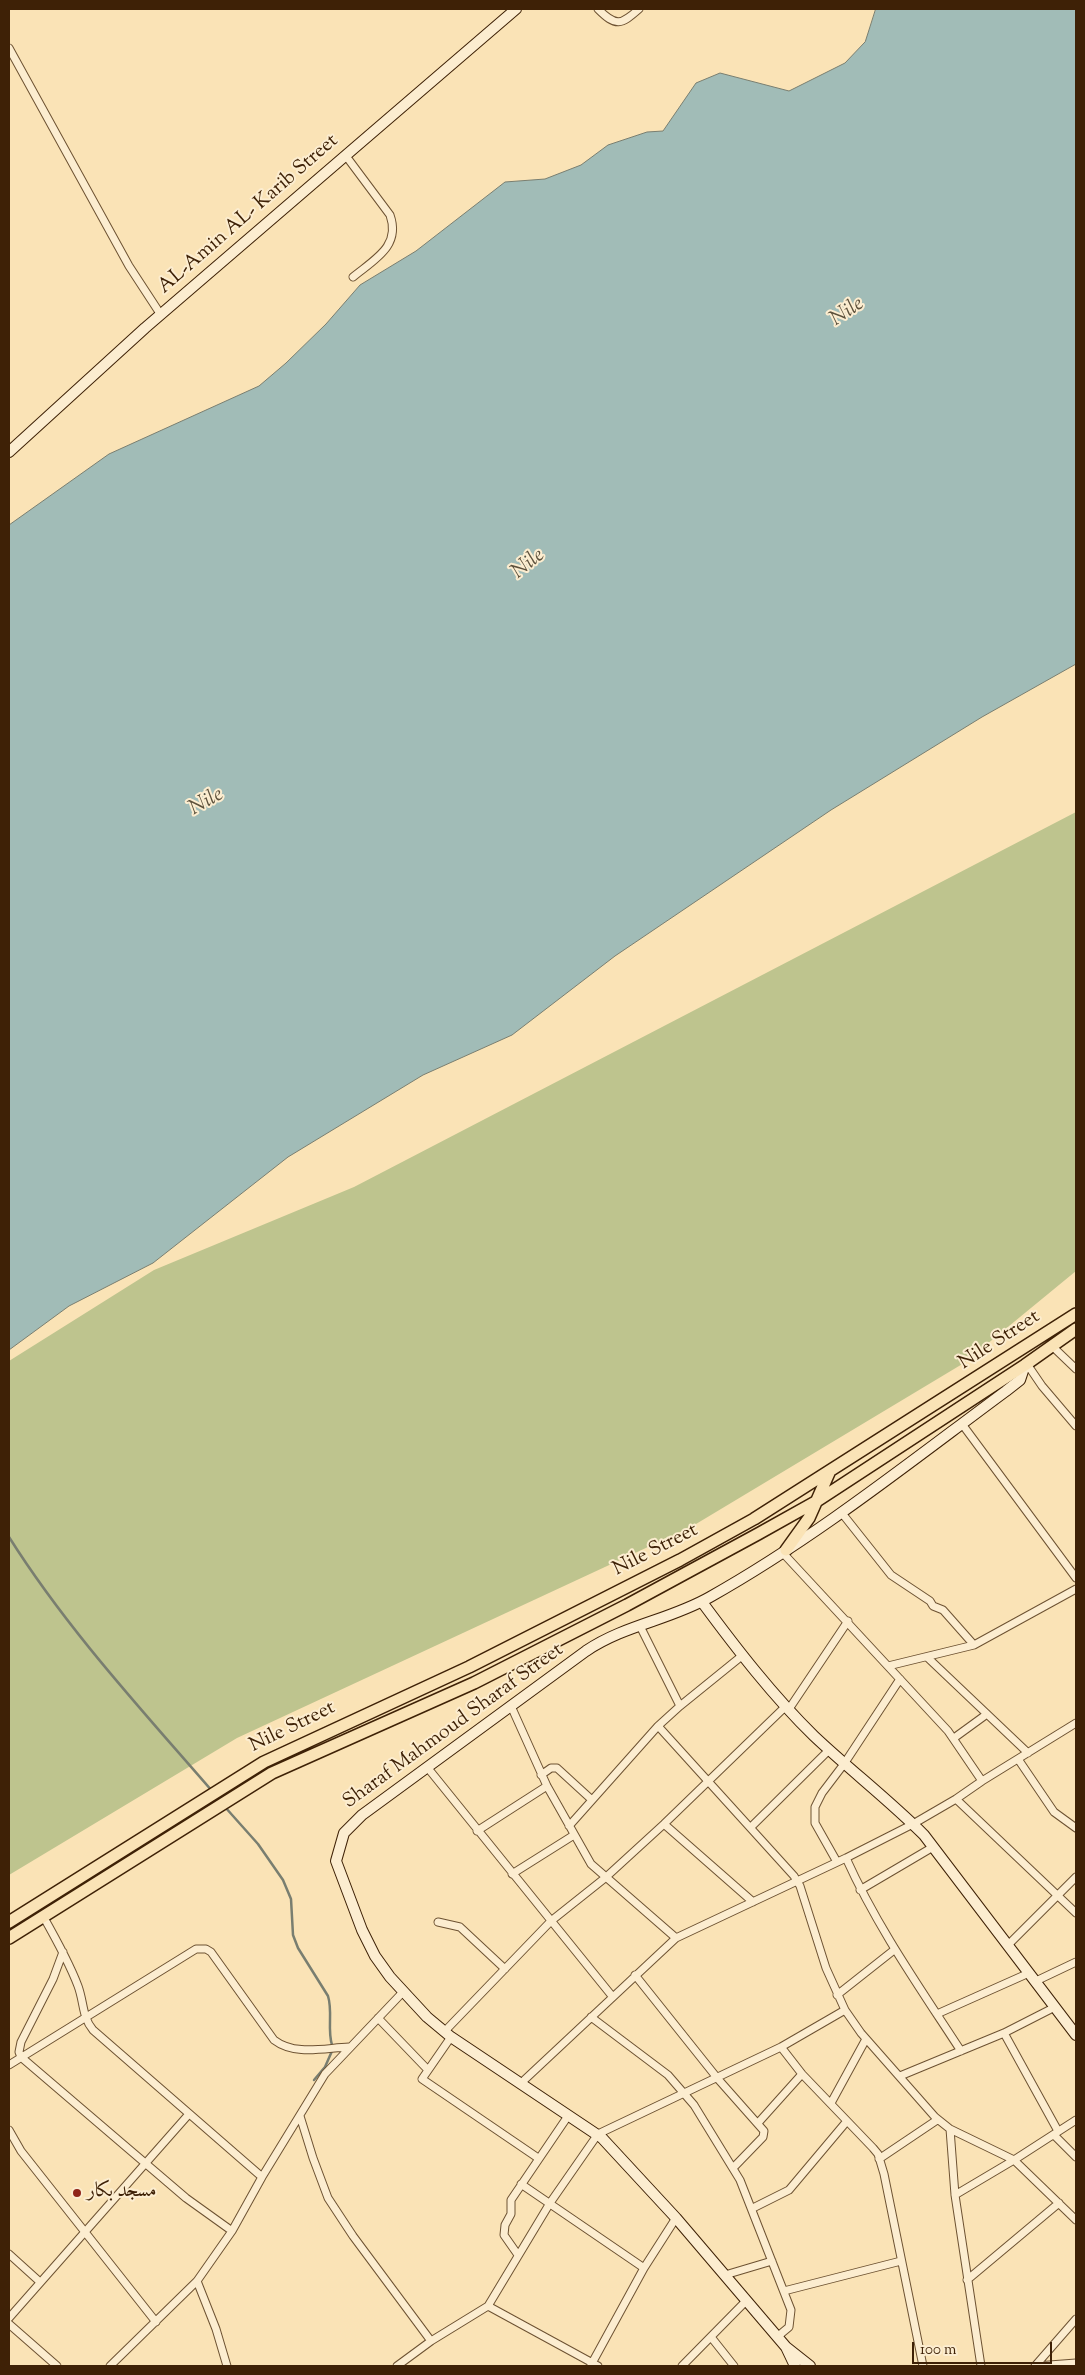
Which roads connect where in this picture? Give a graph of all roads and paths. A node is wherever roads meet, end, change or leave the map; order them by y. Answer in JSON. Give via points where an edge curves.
{"nodes":[{"id":1,"x":516,"y":9,"type":"edge"},
{"id":2,"x":598,"y":9,"type":"edge"},
{"id":3,"x":639,"y":9,"type":"edge"},
{"id":4,"x":9,"y":48,"type":"edge"},
{"id":5,"x":346,"y":156,"type":"junction"},
{"id":6,"x":353,"y":277,"type":"dead end"},
{"id":7,"x":161,"y":315,"type":"junction"},
{"id":8,"x":9,"y":452,"type":"edge"},
{"id":9,"x":1076,"y":1314,"type":"edge"},
{"id":10,"x":1076,"y":1329,"type":"edge"},
{"id":11,"x":1052,"y":1346,"type":"junction"},
{"id":12,"x":1026,"y":1364,"type":"junction"},
{"id":13,"x":1076,"y":1369,"type":"edge"},
{"id":14,"x":962,"y":1424,"type":"junction"},
{"id":15,"x":1076,"y":1426,"type":"edge"},
{"id":16,"x":829,"y":1472,"type":"junction"},
{"id":17,"x":817,"y":1501,"type":"junction"},
{"id":18,"x":841,"y":1512,"type":"junction"},
{"id":19,"x":784,"y":1551,"type":"junction"},
{"id":20,"x":1076,"y":1578,"type":"edge"},
{"id":21,"x":1076,"y":1589,"type":"edge"},
{"id":22,"x":702,"y":1602,"type":"junction"},
{"id":23,"x":848,"y":1621,"type":"junction"},
{"id":24,"x":640,"y":1626,"type":"junction"},
{"id":25,"x":974,"y":1645,"type":"junction"},
{"id":26,"x":743,"y":1655,"type":"junction"},
{"id":27,"x":927,"y":1657,"type":"junction"},
{"id":28,"x":888,"y":1666,"type":"junction"},
{"id":29,"x":900,"y":1679,"type":"junction"},
{"id":30,"x":511,"y":1706,"type":"junction"},
{"id":31,"x":680,"y":1706,"type":"junction"},
{"id":32,"x":787,"y":1707,"type":"junction"},
{"id":33,"x":987,"y":1714,"type":"junction"},
{"id":34,"x":1076,"y":1723,"type":"edge"},
{"id":35,"x":658,"y":1726,"type":"junction"},
{"id":36,"x":954,"y":1738,"type":"junction"},
{"id":37,"x":829,"y":1750,"type":"junction"},
{"id":38,"x":1028,"y":1753,"type":"junction"},
{"id":39,"x":1018,"y":1759,"type":"junction"},
{"id":40,"x":844,"y":1764,"type":"junction"},
{"id":41,"x":426,"y":1767,"type":"junction"},
{"id":42,"x":541,"y":1775,"type":"junction"},
{"id":43,"x":982,"y":1781,"type":"junction"},
{"id":44,"x":709,"y":1782,"type":"junction"},
{"id":45,"x":547,"y":1786,"type":"junction"},
{"id":46,"x":956,"y":1799,"type":"junction"},
{"id":47,"x":592,"y":1800,"type":"junction"},
{"id":48,"x":664,"y":1824,"type":"junction"},
{"id":49,"x":912,"y":1824,"type":"junction"},
{"id":50,"x":569,"y":1826,"type":"junction"},
{"id":51,"x":751,"y":1828,"type":"junction"},
{"id":52,"x":1076,"y":1828,"type":"edge"},
{"id":53,"x":477,"y":1831,"type":"junction"},
{"id":54,"x":574,"y":1835,"type":"junction"},
{"id":55,"x":933,"y":1847,"type":"junction"},
{"id":56,"x":846,"y":1858,"type":"junction"},
{"id":57,"x":838,"y":1862,"type":"junction"},
{"id":58,"x":512,"y":1874,"type":"junction"},
{"id":59,"x":1076,"y":1877,"type":"edge"},
{"id":60,"x":605,"y":1878,"type":"junction"},
{"id":61,"x":798,"y":1881,"type":"junction"},
{"id":62,"x":860,"y":1890,"type":"junction"},
{"id":63,"x":1058,"y":1896,"type":"junction"},
{"id":64,"x":753,"y":1902,"type":"junction"},
{"id":65,"x":1076,"y":1913,"type":"edge"},
{"id":66,"x":43,"y":1916,"type":"junction"},
{"id":67,"x":551,"y":1921,"type":"junction"},
{"id":68,"x":9,"y":1922,"type":"edge"},
{"id":69,"x":438,"y":1922,"type":"dead end"},
{"id":70,"x":9,"y":1938,"type":"edge"},
{"id":71,"x":676,"y":1938,"type":"junction"},
{"id":72,"x":1008,"y":1944,"type":"junction"},
{"id":73,"x":894,"y":1950,"type":"junction"},
{"id":74,"x":63,"y":1952,"type":"junction"},
{"id":75,"x":1076,"y":1962,"type":"edge"},
{"id":76,"x":504,"y":1968,"type":"junction"},
{"id":77,"x":635,"y":1975,"type":"junction"},
{"id":78,"x":1032,"y":1977,"type":"junction"},
{"id":79,"x":403,"y":1992,"type":"junction"},
{"id":80,"x":837,"y":1995,"type":"junction"},
{"id":81,"x":612,"y":1996,"type":"junction"},
{"id":82,"x":1055,"y":2007,"type":"junction"},
{"id":83,"x":845,"y":2010,"type":"junction"},
{"id":84,"x":937,"y":2014,"type":"junction"},
{"id":85,"x":591,"y":2017,"type":"junction"},
{"id":86,"x":85,"y":2018,"type":"junction"},
{"id":87,"x":378,"y":2018,"type":"junction"},
{"id":88,"x":1004,"y":2033,"type":"junction"},
{"id":89,"x":448,"y":2035,"type":"junction"},
{"id":90,"x":1076,"y":2035,"type":"edge"},
{"id":91,"x":866,"y":2039,"type":"junction"},
{"id":92,"x":349,"y":2047,"type":"junction"},
{"id":93,"x":781,"y":2047,"type":"junction"},
{"id":94,"x":961,"y":2050,"type":"junction"},
{"id":95,"x":21,"y":2057,"type":"junction"},
{"id":96,"x":9,"y":2065,"type":"edge"},
{"id":97,"x":428,"y":2070,"type":"junction"},
{"id":98,"x":802,"y":2074,"type":"junction"},
{"id":99,"x":900,"y":2076,"type":"junction"},
{"id":100,"x":718,"y":2079,"type":"junction"},
{"id":101,"x":520,"y":2084,"type":"junction"},
{"id":102,"x":686,"y":2094,"type":"junction"},
{"id":103,"x":831,"y":2103,"type":"junction"},
{"id":104,"x":189,"y":2114,"type":"junction"},
{"id":105,"x":300,"y":2116,"type":"junction"},
{"id":106,"x":568,"y":2116,"type":"junction"},
{"id":107,"x":937,"y":2120,"type":"junction"},
{"id":108,"x":1076,"y":2120,"type":"edge"},
{"id":109,"x":846,"y":2122,"type":"junction"},
{"id":110,"x":758,"y":2123,"type":"junction"},
{"id":111,"x":950,"y":2129,"type":"junction"},
{"id":112,"x":9,"y":2130,"type":"edge"},
{"id":113,"x":1056,"y":2133,"type":"junction"},
{"id":114,"x":598,"y":2134,"type":"junction"},
{"id":115,"x":1076,"y":2157,"type":"edge"},
{"id":116,"x":538,"y":2158,"type":"junction"},
{"id":117,"x":879,"y":2159,"type":"junction"},
{"id":118,"x":1014,"y":2160,"type":"junction"},
{"id":119,"x":145,"y":2163,"type":"junction"},
{"id":120,"x":733,"y":2168,"type":"junction"},
{"id":121,"x":262,"y":2177,"type":"junction"},
{"id":122,"x":521,"y":2184,"type":"junction"},
{"id":123,"x":955,"y":2194,"type":"junction"},
{"id":124,"x":550,"y":2202,"type":"junction"},
{"id":125,"x":1059,"y":2202,"type":"junction"},
{"id":126,"x":753,"y":2208,"type":"junction"},
{"id":127,"x":676,"y":2218,"type":"junction"},
{"id":128,"x":1076,"y":2220,"type":"edge"},
{"id":129,"x":84,"y":2231,"type":"junction"},
{"id":130,"x":232,"y":2231,"type":"junction"},
{"id":131,"x":9,"y":2254,"type":"edge"},
{"id":132,"x":518,"y":2255,"type":"junction"},
{"id":133,"x":772,"y":2261,"type":"junction"},
{"id":134,"x":901,"y":2261,"type":"junction"},
{"id":135,"x":644,"y":2268,"type":"junction"},
{"id":136,"x":725,"y":2275,"type":"junction"},
{"id":137,"x":967,"y":2280,"type":"junction"},
{"id":138,"x":197,"y":2281,"type":"junction"},
{"id":139,"x":40,"y":2282,"type":"junction"},
{"id":140,"x":784,"y":2291,"type":"junction"},
{"id":141,"x":747,"y":2300,"type":"junction"},
{"id":142,"x":488,"y":2306,"type":"junction"},
{"id":143,"x":9,"y":2318,"type":"edge"},
{"id":144,"x":1076,"y":2319,"type":"edge"},
{"id":145,"x":156,"y":2322,"type":"junction"},
{"id":146,"x":9,"y":2324,"type":"edge"},
{"id":147,"x":711,"y":2337,"type":"junction"},
{"id":148,"x":777,"y":2337,"type":"junction"},
{"id":149,"x":431,"y":2341,"type":"junction"},
{"id":150,"x":786,"y":2347,"type":"junction"},
{"id":151,"x":1076,"y":2363,"type":"edge"},
{"id":152,"x":594,"y":2365,"type":"edge"},
{"id":153,"x":57,"y":2366,"type":"edge"},
{"id":154,"x":110,"y":2366,"type":"edge"},
{"id":155,"x":228,"y":2366,"type":"edge"},
{"id":156,"x":397,"y":2366,"type":"edge"},
{"id":157,"x":682,"y":2366,"type":"edge"},
{"id":158,"x":734,"y":2366,"type":"edge"},
{"id":159,"x":795,"y":2366,"type":"edge"},
{"id":160,"x":810,"y":2366,"type":"edge"},
{"id":161,"x":923,"y":2366,"type":"edge"},
{"id":162,"x":981,"y":2366,"type":"edge"},
{"id":163,"x":1035,"y":2366,"type":"edge"}],
"edges":[{"from":1,"to":5,"type":"street","name":"AL-Amin AL- Karib Street"},
{"from":2,"to":3,"type":"street","via":[[620,23]]},
{"from":4,"to":7,"type":"street","via":[[129,266]]},
{"from":5,"to":6,"type":"street","via":[[390,215],[393,225],[393,237],[388,246]]},
{"from":5,"to":7,"type":"street","name":"AL-Amin AL- Karib Street"},
{"from":7,"to":8,"type":"street","name":"AL-Amin AL- Karib Street"},
{"from":9,"to":16,"type":"main road","name":"Nile Street"},
{"from":10,"to":11,"type":"main road","name":"Nile Street"},
{"from":11,"to":12,"type":"main road","name":"Nile Street"},
{"from":11,"to":13,"type":"street"},
{"from":12,"to":14,"type":"street","name":"Sharaf Mahmoud Sharaf Street","via":[[1014,1385]]},
{"from":12,"to":15,"type":"street"},
{"from":12,"to":17,"type":"main road","name":"Nile Street"},
{"from":14,"to":18,"type":"street","name":"Sharaf Mahmoud Sharaf Street"},
{"from":14,"to":20,"type":"street"},
{"from":16,"to":17,"type":"main road"},
{"from":16,"to":68,"type":"main road","name":"Nile Street","via":[[754,1520],[680,1560],[469,1667],[287,1750]]},
{"from":17,"to":19,"type":"main road","via":[[799,1534]]},
{"from":17,"to":66,"type":"main road","name":"Nile Street","via":[[684,1575],[474,1683],[292,1763],[238,1793]]},
{"from":18,"to":19,"type":"street","name":"Sharaf Mahmoud Sharaf Street"},
{"from":18,"to":25,"type":"street","via":[[891,1575],[943,1610]]},
{"from":19,"to":22,"type":"street","name":"Sharaf Mahmoud Sharaf Street"},
{"from":19,"to":23,"type":"street"},
{"from":21,"to":25,"type":"street"},
{"from":22,"to":24,"type":"street","name":"Sharaf Mahmoud Sharaf Street"},
{"from":22,"to":26,"type":"street"},
{"from":23,"to":28,"type":"street"},
{"from":23,"to":32,"type":"street"},
{"from":24,"to":30,"type":"street","name":"Sharaf Mahmoud Sharaf Street","via":[[602,1640]]},
{"from":24,"to":31,"type":"street"},
{"from":25,"to":27,"type":"street"},
{"from":26,"to":31,"type":"street"},
{"from":26,"to":32,"type":"street"},
{"from":27,"to":28,"type":"street"},
{"from":27,"to":33,"type":"street"},
{"from":28,"to":29,"type":"street"},
{"from":29,"to":36,"type":"street"},
{"from":29,"to":40,"type":"street"},
{"from":30,"to":41,"type":"street","name":"Sharaf Mahmoud Sharaf Street"},
{"from":30,"to":42,"type":"street"},
{"from":31,"to":35,"type":"street"},
{"from":32,"to":37,"type":"street"},
{"from":32,"to":44,"type":"street"},
{"from":33,"to":36,"type":"street"},
{"from":33,"to":38,"type":"street"},
{"from":34,"to":38,"type":"street"},
{"from":35,"to":44,"type":"street"},
{"from":35,"to":47,"type":"street"},
{"from":36,"to":43,"type":"street"},
{"from":37,"to":40,"type":"street"},
{"from":37,"to":51,"type":"street"},
{"from":38,"to":39,"type":"street"},
{"from":39,"to":43,"type":"street"},
{"from":39,"to":52,"type":"street","via":[[1054,1812]]},
{"from":40,"to":49,"type":"street"},
{"from":40,"to":57,"type":"street","via":[[822,1793],[814,1814],[820,1834]]},
{"from":41,"to":53,"type":"street"},
{"from":41,"to":79,"type":"street","name":"Sharaf Mahmoud Sharaf Street","via":[[351,1825],[344,1833],[336,1856],[339,1873],[369,1946]]},
{"from":42,"to":45,"type":"street"},
{"from":42,"to":47,"type":"street","via":[[557,1768]]},
{"from":43,"to":46,"type":"street"},
{"from":44,"to":48,"type":"street"},
{"from":44,"to":51,"type":"street"},
{"from":45,"to":50,"type":"street"},
{"from":45,"to":53,"type":"street"},
{"from":46,"to":49,"type":"street"},
{"from":46,"to":63,"type":"street"},
{"from":47,"to":50,"type":"street"},
{"from":48,"to":60,"type":"street"},
{"from":48,"to":64,"type":"street"},
{"from":49,"to":55,"type":"street"},
{"from":49,"to":56,"type":"street"},
{"from":50,"to":54,"type":"street"},
{"from":51,"to":61,"type":"street"},
{"from":53,"to":58,"type":"street"},
{"from":54,"to":58,"type":"street"},
{"from":54,"to":60,"type":"street","via":[[591,1864]]},
{"from":55,"to":62,"type":"street"},
{"from":55,"to":72,"type":"street"},
{"from":56,"to":57,"type":"street"},
{"from":56,"to":62,"type":"street"},
{"from":57,"to":61,"type":"street"},
{"from":58,"to":67,"type":"street"},
{"from":59,"to":63,"type":"street"},
{"from":60,"to":67,"type":"street"},
{"from":60,"to":71,"type":"street"},
{"from":61,"to":64,"type":"street"},
{"from":61,"to":80,"type":"street"},
{"from":62,"to":73,"type":"street"},
{"from":63,"to":65,"type":"street"},
{"from":63,"to":72,"type":"street"},
{"from":64,"to":71,"type":"street"},
{"from":66,"to":70,"type":"main road","name":"Nile Street"},
{"from":66,"to":74,"type":"street"},
{"from":67,"to":76,"type":"street"},
{"from":67,"to":81,"type":"street"},
{"from":69,"to":76,"type":"street","via":[[460,1927]]},
{"from":71,"to":77,"type":"street"},
{"from":72,"to":78,"type":"street"},
{"from":73,"to":80,"type":"street"},
{"from":73,"to":84,"type":"street"},
{"from":74,"to":86,"type":"street","via":[[79,1989]]},
{"from":74,"to":95,"type":"street","via":[[21,2042]]},
{"from":75,"to":78,"type":"street"},
{"from":76,"to":89,"type":"street"},
{"from":77,"to":81,"type":"street"},
{"from":77,"to":100,"type":"street"},
{"from":78,"to":82,"type":"street"},
{"from":78,"to":84,"type":"street"},
{"from":79,"to":87,"type":"street"},
{"from":79,"to":89,"type":"street","name":"Sharaf Mahmoud Sharaf Street"},
{"from":80,"to":83,"type":"street"},
{"from":81,"to":85,"type":"street"},
{"from":82,"to":88,"type":"street"},
{"from":82,"to":90,"type":"street"},
{"from":83,"to":91,"type":"street"},
{"from":83,"to":93,"type":"street"},
{"from":84,"to":94,"type":"street"},
{"from":85,"to":101,"type":"street"},
{"from":85,"to":102,"type":"street","via":[[668,2075]]},
{"from":86,"to":92,"type":"street","via":[[201,1948],[211,1952],[274,2040],[282,2046],[296,2050]]},
{"from":86,"to":95,"type":"street"},
{"from":86,"to":104,"type":"street","via":[[93,2030]]},
{"from":87,"to":92,"type":"street"},
{"from":87,"to":97,"type":"street"},
{"from":88,"to":94,"type":"street"},
{"from":88,"to":113,"type":"street"},
{"from":89,"to":97,"type":"street"},
{"from":89,"to":101,"type":"street","name":"Sharaf Mahmoud Sharaf Street"},
{"from":91,"to":99,"type":"street"},
{"from":91,"to":103,"type":"street"},
{"from":92,"to":105,"type":"street","via":[[325,2074]]},
{"from":93,"to":98,"type":"street"},
{"from":93,"to":100,"type":"street"},
{"from":94,"to":99,"type":"street"},
{"from":95,"to":96,"type":"street"},
{"from":95,"to":119,"type":"street"},
{"from":97,"to":116,"type":"street","via":[[422,2079]]},
{"from":98,"to":103,"type":"street"},
{"from":98,"to":110,"type":"street"},
{"from":99,"to":107,"type":"street"},
{"from":100,"to":102,"type":"street"},
{"from":100,"to":110,"type":"street"},
{"from":101,"to":106,"type":"street","name":"Sharaf Mahmoud Sharaf Street"},
{"from":102,"to":114,"type":"street"},
{"from":102,"to":120,"type":"street"},
{"from":103,"to":109,"type":"street"},
{"from":104,"to":119,"type":"street"},
{"from":104,"to":121,"type":"street"},
{"from":105,"to":121,"type":"street"},
{"from":105,"to":149,"type":"street","via":[[328,2198],[352,2236]]},
{"from":106,"to":114,"type":"street","name":"Sharaf Mahmoud Sharaf Street"},
{"from":106,"to":116,"type":"street"},
{"from":107,"to":111,"type":"street"},
{"from":107,"to":117,"type":"street"},
{"from":108,"to":113,"type":"street"},
{"from":109,"to":117,"type":"street","via":[[873,2148]]},
{"from":109,"to":126,"type":"street","via":[[789,2190]]},
{"from":110,"to":120,"type":"street","via":[[764,2135]]},
{"from":111,"to":118,"type":"street"},
{"from":111,"to":123,"type":"street"},
{"from":112,"to":129,"type":"street","via":[[21,2151]]},
{"from":113,"to":115,"type":"street"},
{"from":113,"to":118,"type":"street"},
{"from":114,"to":124,"type":"street"},
{"from":114,"to":127,"type":"street","name":"Sharaf Mahmoud Sharaf Street"},
{"from":116,"to":122,"type":"street"},
{"from":117,"to":134,"type":"street"},
{"from":118,"to":123,"type":"street"},
{"from":118,"to":125,"type":"street"},
{"from":119,"to":129,"type":"street"},
{"from":119,"to":130,"type":"street"},
{"from":120,"to":126,"type":"street"},
{"from":121,"to":130,"type":"street"},
{"from":122,"to":124,"type":"street"},
{"from":122,"to":132,"type":"street","via":[[511,2200],[511,2214],[504,2236]]},
{"from":123,"to":137,"type":"street"},
{"from":124,"to":132,"type":"street"},
{"from":124,"to":135,"type":"street"},
{"from":125,"to":128,"type":"street"},
{"from":125,"to":137,"type":"street"},
{"from":126,"to":133,"type":"street"},
{"from":127,"to":135,"type":"street"},
{"from":127,"to":136,"type":"street","name":"Sharaf Mahmoud Sharaf Street"},
{"from":129,"to":139,"type":"street"},
{"from":129,"to":145,"type":"street"},
{"from":130,"to":138,"type":"street"},
{"from":131,"to":139,"type":"street"},
{"from":132,"to":142,"type":"street"},
{"from":133,"to":136,"type":"street"},
{"from":133,"to":140,"type":"street"},
{"from":134,"to":140,"type":"street"},
{"from":134,"to":161,"type":"street"},
{"from":135,"to":152,"type":"street"},
{"from":136,"to":141,"type":"street","name":"Sharaf Mahmoud Sharaf Street"},
{"from":137,"to":162,"type":"street"},
{"from":138,"to":145,"type":"street"},
{"from":138,"to":155,"type":"street"},
{"from":139,"to":143,"type":"street"},
{"from":140,"to":148,"type":"street","via":[[791,2310],[791,2323]]},
{"from":141,"to":147,"type":"street"},
{"from":141,"to":148,"type":"street","name":"Sharaf Mahmoud Sharaf Street"},
{"from":142,"to":149,"type":"street"},
{"from":142,"to":152,"type":"street"},
{"from":144,"to":163,"type":"street"},
{"from":145,"to":154,"type":"street"},
{"from":146,"to":153,"type":"street"},
{"from":147,"to":157,"type":"street"},
{"from":147,"to":158,"type":"street"},
{"from":148,"to":150,"type":"street","name":"Sharaf Mahmoud Sharaf Street"},
{"from":149,"to":156,"type":"street"},
{"from":150,"to":159,"type":"street"},
{"from":150,"to":160,"type":"street"},
{"from":151,"to":163,"type":"street"}]}
